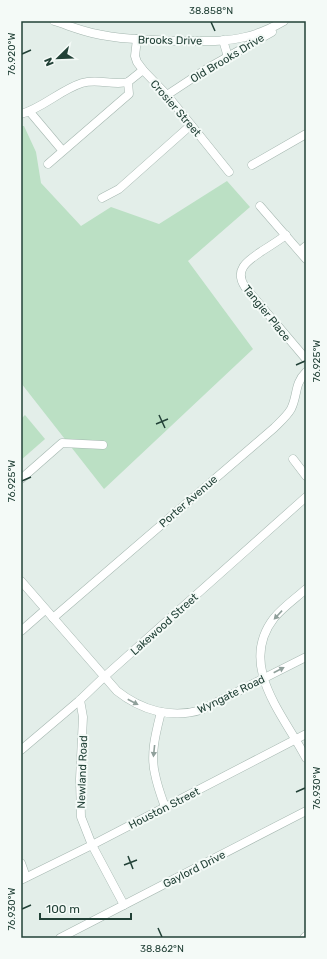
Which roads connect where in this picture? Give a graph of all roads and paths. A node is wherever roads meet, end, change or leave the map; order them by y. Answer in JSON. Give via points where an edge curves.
{"nodes":[{"id":1,"x":54,"y":21,"type":"edge"},
{"id":2,"x":284,"y":21,"type":"edge"},
{"id":3,"x":288,"y":21,"type":"edge"},
{"id":4,"x":137,"y":39,"type":"junction"},
{"id":5,"x":222,"y":40,"type":"junction"},
{"id":6,"x":228,"y":57,"type":"junction"},
{"id":7,"x":143,"y":70,"type":"junction"},
{"id":8,"x":128,"y":82,"type":"junction"},
{"id":9,"x":167,"y":95,"type":"junction"},
{"id":10,"x":30,"y":112,"type":"junction"},
{"id":11,"x":21,"y":114,"type":"edge"},
{"id":12,"x":191,"y":125,"type":"junction"},
{"id":13,"x":306,"y":134,"type":"edge"},
{"id":14,"x":62,"y":150,"type":"junction"},
{"id":15,"x":48,"y":164,"type":"dead end"},
{"id":16,"x":252,"y":165,"type":"dead end"},
{"id":17,"x":229,"y":172,"type":"dead end"},
{"id":18,"x":102,"y":198,"type":"dead end"},
{"id":19,"x":260,"y":206,"type":"dead end"},
{"id":20,"x":286,"y":235,"type":"junction"},
{"id":21,"x":303,"y":248,"type":"edge"},
{"id":22,"x":306,"y":259,"type":"edge"},
{"id":23,"x":306,"y":359,"type":"edge"},
{"id":24,"x":306,"y":372,"type":"edge"},
{"id":25,"x":103,"y":445,"type":"dead end"},
{"id":26,"x":293,"y":459,"type":"dead end"},
{"id":27,"x":306,"y":476,"type":"edge"},
{"id":28,"x":21,"y":479,"type":"edge"},
{"id":29,"x":306,"y":497,"type":"edge"},
{"id":30,"x":21,"y":581,"type":"edge"},
{"id":31,"x":306,"y":589,"type":"edge"},
{"id":32,"x":45,"y":610,"type":"junction"},
{"id":33,"x":52,"y":618,"type":"junction"},
{"id":34,"x":21,"y":631,"type":"edge"},
{"id":35,"x":306,"y":657,"type":"edge"},
{"id":36,"x":104,"y":677,"type":"junction"},
{"id":37,"x":263,"y":679,"type":"junction"},
{"id":38,"x":80,"y":700,"type":"junction"},
{"id":39,"x":161,"y":712,"type":"junction"},
{"id":40,"x":306,"y":734,"type":"edge"},
{"id":41,"x":296,"y":739,"type":"junction"},
{"id":42,"x":21,"y":750,"type":"edge"},
{"id":43,"x":306,"y":758,"type":"edge"},
{"id":44,"x":165,"y":807,"type":"junction"},
{"id":45,"x":306,"y":811,"type":"edge"},
{"id":46,"x":92,"y":845,"type":"junction"},
{"id":47,"x":21,"y":863,"type":"edge"},
{"id":48,"x":24,"y":878,"type":"edge"},
{"id":49,"x":124,"y":905,"type":"junction"},
{"id":50,"x":60,"y":938,"type":"edge"}],
"edges":[{"from":1,"to":4,"type":"street","name":"Brooks Drive","via":[[91,33]]},
{"from":2,"to":5,"type":"street","name":"Brooks Drive","via":[[254,35]]},
{"from":3,"to":6,"type":"street","name":"Old Brooks Drive"},
{"from":4,"to":5,"type":"street","name":"Brooks Drive"},
{"from":4,"to":7,"type":"street","name":"Crosier Street","via":[[137,62]]},
{"from":5,"to":6,"type":"street"},
{"from":6,"to":9,"type":"street","name":"Old Brooks Drive"},
{"from":7,"to":8,"type":"street"},
{"from":7,"to":9,"type":"street","name":"Crosier Street"},
{"from":8,"to":10,"type":"street","via":[[118,84],[99,81],[81,84]]},
{"from":8,"to":14,"type":"street","via":[[129,94]]},
{"from":9,"to":12,"type":"street","name":"Crosier Street"},
{"from":10,"to":11,"type":"street"},
{"from":10,"to":14,"type":"street"},
{"from":12,"to":17,"type":"street","name":"Crosier Street"},
{"from":12,"to":18,"type":"street","via":[[119,189]]},
{"from":13,"to":16,"type":"street"},
{"from":14,"to":15,"type":"street"},
{"from":19,"to":20,"type":"street"},
{"from":20,"to":21,"type":"street"},
{"from":20,"to":23,"type":"street","name":"Tangier Place","via":[[248,261],[242,270],[242,278],[245,288]]},
{"from":21,"to":22,"type":"street"},
{"from":24,"to":33,"type":"street","name":"Porter Avenue","via":[[297,385],[291,410],[274,428]]},
{"from":25,"to":28,"type":"street","via":[[62,443]]},
{"from":26,"to":27,"type":"street"},
{"from":29,"to":36,"type":"street","name":"Lakewood Street"},
{"from":30,"to":32,"type":"street","name":"Wyngate Road"},
{"from":31,"to":37,"type":"street","one_way":true,"via":[[275,617],[267,630],[260,654]]},
{"from":32,"to":33,"type":"street","name":"Wyngate Road"},
{"from":32,"to":34,"type":"street"},
{"from":33,"to":36,"type":"street","name":"Wyngate Road"},
{"from":37,"to":35,"type":"street","name":"Wyngate Road","one_way":true},
{"from":36,"to":38,"type":"street","name":"Lakewood Street"},
{"from":36,"to":39,"type":"street","name":"Wyngate Road","one_way":true,"via":[[129,700],[144,708]]},
{"from":37,"to":39,"type":"street","name":"Wyngate Road","via":[[201,710],[189,713]]},
{"from":37,"to":41,"type":"street"},
{"from":38,"to":42,"type":"street","name":"Lakewood Street"},
{"from":38,"to":46,"type":"street","name":"Newland Road","via":[[83,724],[80,810]]},
{"from":39,"to":44,"type":"street","one_way":true,"via":[[153,762],[154,774]]},
{"from":40,"to":41,"type":"street","name":"Houston Street"},
{"from":41,"to":43,"type":"street"},
{"from":41,"to":44,"type":"street","name":"Houston Street"},
{"from":44,"to":46,"type":"street","name":"Houston Street"},
{"from":45,"to":49,"type":"street","name":"Gaylord Drive"},
{"from":46,"to":48,"type":"street","name":"Houston Street"},
{"from":46,"to":49,"type":"street","name":"Newland Road"},
{"from":47,"to":48,"type":"street"},
{"from":49,"to":50,"type":"street","name":"Gaylord Drive"}]}
